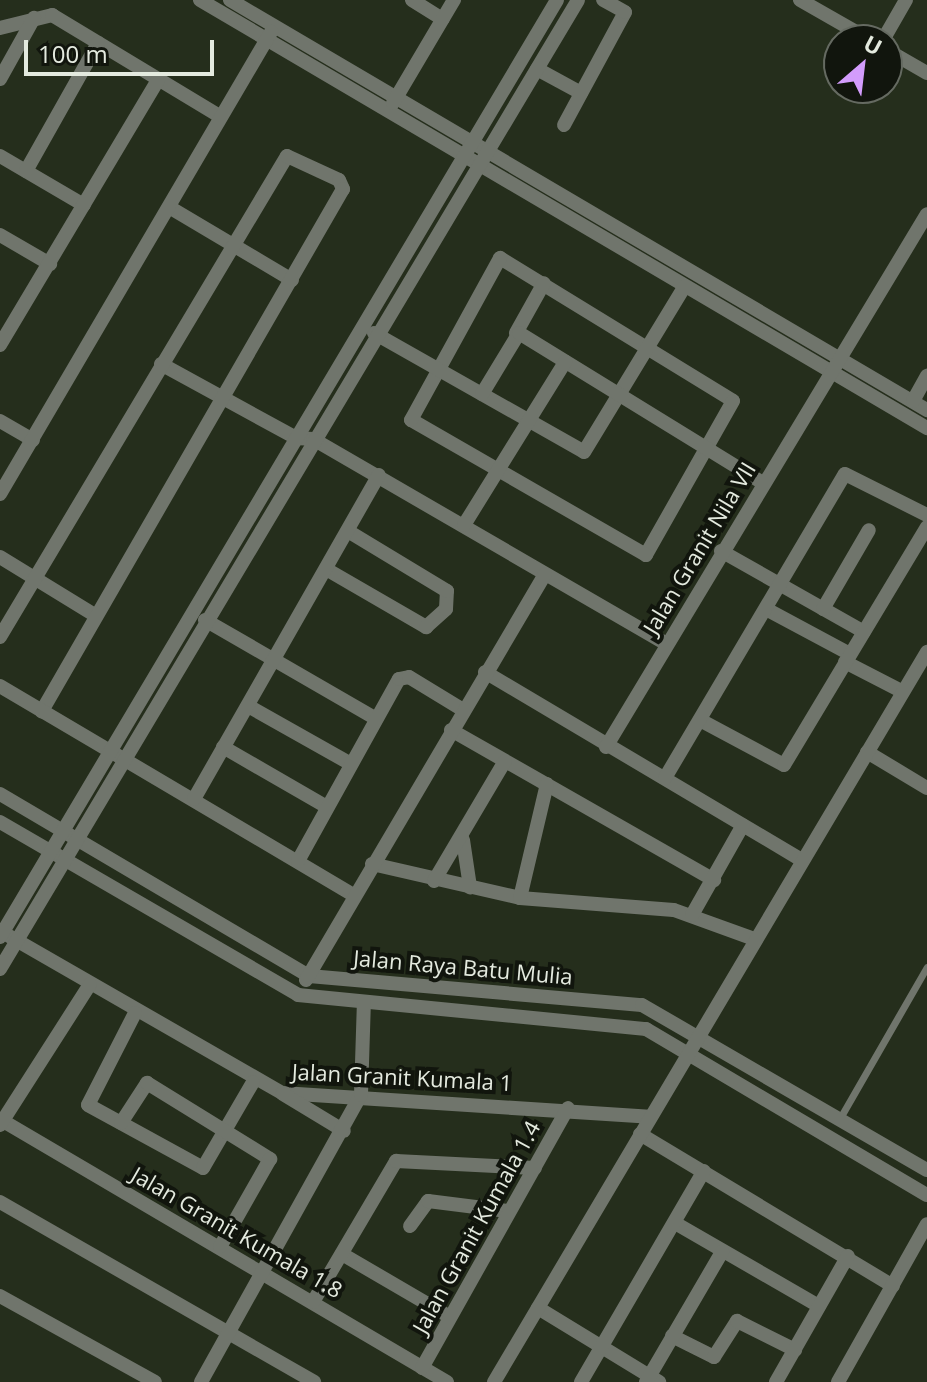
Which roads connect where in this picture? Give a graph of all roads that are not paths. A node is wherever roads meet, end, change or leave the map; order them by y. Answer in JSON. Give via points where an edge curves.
{"nodes":[{"id":1,"x":200,"y":0,"type":"edge"},
{"id":2,"x":230,"y":0,"type":"edge"},
{"id":3,"x":412,"y":0,"type":"edge"},
{"id":4,"x":454,"y":0,"type":"edge"},
{"id":5,"x":557,"y":0,"type":"edge"},
{"id":6,"x":578,"y":0,"type":"edge"},
{"id":7,"x":603,"y":0,"type":"edge"},
{"id":8,"x":800,"y":0,"type":"edge"},
{"id":9,"x":906,"y":0,"type":"edge"},
{"id":10,"x":629,"y":6,"type":"edge"},
{"id":11,"x":34,"y":18,"type":"junction"},
{"id":12,"x":443,"y":19,"type":"junction"},
{"id":13,"x":842,"y":24,"type":"edge"},
{"id":14,"x":892,"y":24,"type":"edge"},
{"id":15,"x":0,"y":28,"type":"edge"},
{"id":16,"x":270,"y":33,"type":"junction"},
{"id":17,"x":98,"y":43,"type":"junction"},
{"id":18,"x":903,"y":59,"type":"edge"},
{"id":19,"x":537,"y":69,"type":"junction"},
{"id":20,"x":927,"y":73,"type":"edge"},
{"id":21,"x":0,"y":79,"type":"edge"},
{"id":22,"x":158,"y":80,"type":"junction"},
{"id":23,"x":581,"y":93,"type":"junction"},
{"id":24,"x":397,"y":96,"type":"junction"},
{"id":25,"x":389,"y":110,"type":"junction"},
{"id":26,"x":221,"y":117,"type":"junction"},
{"id":27,"x":564,"y":125,"type":"dead end"},
{"id":28,"x":466,"y":147,"type":"junction"},
{"id":29,"x":0,"y":156,"type":"edge"},
{"id":30,"x":485,"y":158,"type":"junction"},
{"id":31,"x":26,"y":171,"type":"junction"},
{"id":32,"x":84,"y":205,"type":"junction"},
{"id":33,"x":169,"y":207,"type":"junction"},
{"id":34,"x":927,"y":214,"type":"edge"},
{"id":35,"x":0,"y":235,"type":"edge"},
{"id":36,"x":233,"y":245,"type":"junction"},
{"id":37,"x":50,"y":264,"type":"junction"},
{"id":38,"x":292,"y":280,"type":"junction"},
{"id":39,"x":544,"y":283,"type":"junction"},
{"id":40,"x":685,"y":286,"type":"junction"},
{"id":41,"x":374,"y":333,"type":"junction"},
{"id":42,"x":516,"y":333,"type":"junction"},
{"id":43,"x":0,"y":345,"type":"edge"},
{"id":44,"x":649,"y":345,"type":"junction"},
{"id":45,"x":841,"y":359,"type":"junction"},
{"id":46,"x":565,"y":362,"type":"junction"},
{"id":47,"x":161,"y":364,"type":"junction"},
{"id":48,"x":438,"y":368,"type":"junction"},
{"id":49,"x":832,"y":372,"type":"junction"},
{"id":50,"x":927,"y":376,"type":"edge"},
{"id":51,"x":482,"y":394,"type":"junction"},
{"id":52,"x":620,"y":397,"type":"junction"},
{"id":53,"x":223,"y":398,"type":"junction"},
{"id":54,"x":913,"y":401,"type":"junction"},
{"id":55,"x":927,"y":410,"type":"edge"},
{"id":56,"x":528,"y":420,"type":"junction"},
{"id":57,"x":0,"y":421,"type":"edge"},
{"id":58,"x":927,"y":428,"type":"edge"},
{"id":59,"x":296,"y":438,"type":"junction"},
{"id":60,"x":313,"y":439,"type":"junction"},
{"id":61,"x":33,"y":440,"type":"junction"},
{"id":62,"x":705,"y":450,"type":"junction"},
{"id":63,"x":500,"y":471,"type":"junction"},
{"id":64,"x":379,"y":475,"type":"junction"},
{"id":65,"x":763,"y":483,"type":"junction"},
{"id":66,"x":0,"y":494,"type":"edge"},
{"id":67,"x":927,"y":515,"type":"edge"},
{"id":68,"x":464,"y":525,"type":"junction"},
{"id":69,"x":927,"y":527,"type":"edge"},
{"id":70,"x":869,"y":530,"type":"dead end"},
{"id":71,"x":348,"y":531,"type":"junction"},
{"id":72,"x":721,"y":551,"type":"junction"},
{"id":73,"x":0,"y":557,"type":"edge"},
{"id":74,"x":326,"y":569,"type":"junction"},
{"id":75,"x":545,"y":574,"type":"junction"},
{"id":76,"x":35,"y":578,"type":"junction"},
{"id":77,"x":781,"y":585,"type":"junction"},
{"id":78,"x":766,"y":609,"type":"junction"},
{"id":79,"x":823,"y":609,"type":"junction"},
{"id":80,"x":93,"y":614,"type":"junction"},
{"id":81,"x":205,"y":620,"type":"junction"},
{"id":82,"x":864,"y":632,"type":"junction"},
{"id":83,"x":0,"y":637,"type":"edge"},
{"id":84,"x":667,"y":644,"type":"junction"},
{"id":85,"x":927,"y":652,"type":"edge"},
{"id":86,"x":848,"y":658,"type":"junction"},
{"id":87,"x":275,"y":661,"type":"junction"},
{"id":88,"x":485,"y":672,"type":"junction"},
{"id":89,"x":0,"y":686,"type":"edge"},
{"id":90,"x":903,"y":692,"type":"junction"},
{"id":91,"x":248,"y":706,"type":"junction"},
{"id":92,"x":463,"y":710,"type":"junction"},
{"id":93,"x":42,"y":711,"type":"junction"},
{"id":94,"x":375,"y":718,"type":"junction"},
{"id":95,"x":700,"y":720,"type":"junction"},
{"id":96,"x":451,"y":730,"type":"junction"},
{"id":97,"x":223,"y":747,"type":"junction"},
{"id":98,"x":606,"y":747,"type":"junction"},
{"id":99,"x":110,"y":750,"type":"junction"},
{"id":100,"x":867,"y":752,"type":"junction"},
{"id":101,"x":124,"y":759,"type":"junction"},
{"id":102,"x":505,"y":761,"type":"junction"},
{"id":103,"x":351,"y":764,"type":"junction"},
{"id":104,"x":665,"y":778,"type":"junction"},
{"id":105,"x":547,"y":784,"type":"junction"},
{"id":106,"x":927,"y":788,"type":"edge"},
{"id":107,"x":0,"y":794,"type":"edge"},
{"id":108,"x":194,"y":799,"type":"junction"},
{"id":109,"x":327,"y":807,"type":"junction"},
{"id":110,"x":0,"y":822,"type":"edge"},
{"id":111,"x":743,"y":825,"type":"junction"},
{"id":112,"x":62,"y":830,"type":"junction"},
{"id":113,"x":463,"y":840,"type":"junction"},
{"id":114,"x":77,"y":841,"type":"junction"},
{"id":115,"x":50,"y":852,"type":"junction"},
{"id":116,"x":800,"y":859,"type":"junction"},
{"id":117,"x":66,"y":860,"type":"junction"},
{"id":118,"x":298,"y":861,"type":"junction"},
{"id":119,"x":372,"y":864,"type":"junction"},
{"id":120,"x":714,"y":880,"type":"junction"},
{"id":121,"x":434,"y":881,"type":"junction"},
{"id":122,"x":470,"y":887,"type":"junction"},
{"id":123,"x":354,"y":895,"type":"junction"},
{"id":124,"x":520,"y":898,"type":"junction"},
{"id":125,"x":692,"y":915,"type":"junction"},
{"id":126,"x":1,"y":933,"type":"edge"},
{"id":127,"x":754,"y":939,"type":"junction"},
{"id":128,"x":17,"y":941,"type":"junction"},
{"id":129,"x":927,"y":967,"type":"edge"},
{"id":130,"x":0,"y":969,"type":"edge"},
{"id":131,"x":309,"y":976,"type":"junction"},
{"id":132,"x":90,"y":984,"type":"junction"},
{"id":133,"x":298,"y":995,"type":"junction"},
{"id":134,"x":364,"y":1002,"type":"junction"},
{"id":135,"x":135,"y":1013,"type":"junction"},
{"id":136,"x":698,"y":1031,"type":"junction"},
{"id":137,"x":689,"y":1051,"type":"junction"},
{"id":138,"x":253,"y":1082,"type":"junction"},
{"id":139,"x":282,"y":1093,"type":"junction"},
{"id":140,"x":361,"y":1095,"type":"junction"},
{"id":141,"x":568,"y":1108,"type":"junction"},
{"id":142,"x":649,"y":1117,"type":"junction"},
{"id":143,"x":840,"y":1118,"type":"junction"},
{"id":144,"x":1,"y":1123,"type":"edge"},
{"id":145,"x":121,"y":1123,"type":"junction"},
{"id":146,"x":225,"y":1131,"type":"junction"},
{"id":147,"x":344,"y":1131,"type":"junction"},
{"id":148,"x":640,"y":1134,"type":"junction"},
{"id":149,"x":535,"y":1168,"type":"junction"},
{"id":150,"x":927,"y":1170,"type":"edge"},
{"id":151,"x":704,"y":1171,"type":"junction"},
{"id":152,"x":927,"y":1195,"type":"edge"},
{"id":153,"x":0,"y":1202,"type":"edge"},
{"id":154,"x":507,"y":1211,"type":"junction"},
{"id":155,"x":675,"y":1223,"type":"junction"},
{"id":156,"x":927,"y":1224,"type":"edge"},
{"id":157,"x":410,"y":1226,"type":"dead end"},
{"id":158,"x":220,"y":1247,"type":"junction"},
{"id":159,"x":722,"y":1252,"type":"junction"},
{"id":160,"x":342,"y":1254,"type":"junction"},
{"id":161,"x":848,"y":1256,"type":"junction"},
{"id":162,"x":265,"y":1271,"type":"junction"},
{"id":163,"x":893,"y":1286,"type":"junction"},
{"id":164,"x":0,"y":1296,"type":"edge"},
{"id":165,"x":313,"y":1302,"type":"junction"},
{"id":166,"x":819,"y":1306,"type":"junction"},
{"id":167,"x":538,"y":1308,"type":"junction"},
{"id":168,"x":450,"y":1317,"type":"junction"},
{"id":169,"x":230,"y":1332,"type":"junction"},
{"id":170,"x":672,"y":1336,"type":"junction"},
{"id":171,"x":602,"y":1347,"type":"junction"},
{"id":172,"x":795,"y":1350,"type":"junction"},
{"id":173,"x":422,"y":1368,"type":"junction"},
{"id":174,"x":651,"y":1380,"type":"edge"},
{"id":175,"x":155,"y":1382,"type":"edge"},
{"id":176,"x":201,"y":1382,"type":"edge"},
{"id":177,"x":314,"y":1382,"type":"edge"},
{"id":178,"x":447,"y":1382,"type":"edge"},
{"id":179,"x":494,"y":1382,"type":"edge"},
{"id":180,"x":581,"y":1382,"type":"edge"},
{"id":181,"x":776,"y":1382,"type":"edge"},
{"id":182,"x":838,"y":1382,"type":"edge"}],
"edges":[{"from":1,"to":16,"type":"street"},
{"from":2,"to":16,"type":"street"},
{"from":3,"to":12,"type":"street"},
{"from":4,"to":12,"type":"street"},
{"from":5,"to":28,"type":"street"},
{"from":6,"to":19,"type":"street"},
{"from":7,"to":10,"type":"street"},
{"from":8,"to":13,"type":"street"},
{"from":9,"to":14,"type":"street"},
{"from":10,"to":23,"type":"street"},
{"from":11,"to":15,"type":"street"},
{"from":11,"to":17,"type":"street","via":[[52,15]]},
{"from":11,"to":21,"type":"street"},
{"from":12,"to":24,"type":"street"},
{"from":16,"to":24,"type":"street"},
{"from":16,"to":25,"type":"street"},
{"from":16,"to":26,"type":"street"},
{"from":17,"to":22,"type":"street"},
{"from":17,"to":31,"type":"street"},
{"from":18,"to":20,"type":"street"},
{"from":19,"to":23,"type":"street"},
{"from":19,"to":30,"type":"street"},
{"from":22,"to":26,"type":"street"},
{"from":22,"to":32,"type":"street"},
{"from":23,"to":27,"type":"street"},
{"from":24,"to":25,"type":"street"},
{"from":24,"to":28,"type":"street"},
{"from":25,"to":28,"type":"street"},
{"from":26,"to":33,"type":"street"},
{"from":28,"to":30,"type":"street"},
{"from":28,"to":59,"type":"street"},
{"from":29,"to":31,"type":"street"},
{"from":30,"to":40,"type":"street"},
{"from":30,"to":41,"type":"street"},
{"from":30,"to":45,"type":"street"},
{"from":31,"to":32,"type":"street"},
{"from":32,"to":37,"type":"street"},
{"from":33,"to":36,"type":"street"},
{"from":33,"to":61,"type":"street"},
{"from":34,"to":45,"type":"street","name":"Jalan Granit Nila VII"},
{"from":35,"to":37,"type":"street"},
{"from":36,"to":38,"type":"street"},
{"from":36,"to":38,"type":"street","via":[[290,153],[339,180],[343,189]]},
{"from":36,"to":47,"type":"street"},
{"from":37,"to":43,"type":"street"},
{"from":38,"to":53,"type":"street"},
{"from":39,"to":42,"type":"street"},
{"from":39,"to":44,"type":"street"},
{"from":39,"to":48,"type":"street","via":[[497,260]]},
{"from":40,"to":44,"type":"street"},
{"from":40,"to":49,"type":"street"},
{"from":41,"to":48,"type":"street"},
{"from":41,"to":60,"type":"street"},
{"from":42,"to":46,"type":"street"},
{"from":42,"to":51,"type":"street"},
{"from":44,"to":52,"type":"street"},
{"from":44,"to":62,"type":"street","via":[[733,401]]},
{"from":45,"to":49,"type":"street","name":"Jalan Granit Nila VII"},
{"from":45,"to":54,"type":"street"},
{"from":46,"to":52,"type":"street"},
{"from":46,"to":56,"type":"street"},
{"from":47,"to":53,"type":"street"},
{"from":47,"to":76,"type":"street"},
{"from":48,"to":51,"type":"street"},
{"from":48,"to":63,"type":"street","via":[[412,421]]},
{"from":49,"to":58,"type":"street"},
{"from":49,"to":65,"type":"street","name":"Jalan Granit Nila VII"},
{"from":50,"to":54,"type":"street"},
{"from":51,"to":56,"type":"street"},
{"from":52,"to":56,"type":"street","via":[[586,452]]},
{"from":52,"to":62,"type":"street"},
{"from":53,"to":59,"type":"street"},
{"from":53,"to":80,"type":"street"},
{"from":54,"to":55,"type":"street"},
{"from":56,"to":63,"type":"street"},
{"from":57,"to":61,"type":"street"},
{"from":59,"to":60,"type":"street"},
{"from":59,"to":99,"type":"street"},
{"from":60,"to":64,"type":"street"},
{"from":60,"to":81,"type":"street"},
{"from":61,"to":66,"type":"street"},
{"from":62,"to":63,"type":"street","via":[[644,555]]},
{"from":62,"to":65,"type":"street"},
{"from":63,"to":68,"type":"street"},
{"from":64,"to":68,"type":"street"},
{"from":64,"to":71,"type":"street"},
{"from":65,"to":72,"type":"street","name":"Jalan Granit Nila VII"},
{"from":67,"to":77,"type":"street","via":[[847,472]]},
{"from":68,"to":75,"type":"street"},
{"from":69,"to":82,"type":"street"},
{"from":70,"to":79,"type":"street"},
{"from":71,"to":74,"type":"street"},
{"from":71,"to":74,"type":"street","via":[[447,591],[446,609],[426,627]]},
{"from":72,"to":77,"type":"street"},
{"from":72,"to":84,"type":"street","name":"Jalan Granit Nila VII"},
{"from":73,"to":76,"type":"street"},
{"from":74,"to":87,"type":"street"},
{"from":75,"to":84,"type":"street"},
{"from":75,"to":88,"type":"street"},
{"from":76,"to":80,"type":"street"},
{"from":76,"to":83,"type":"street"},
{"from":77,"to":78,"type":"street"},
{"from":77,"to":79,"type":"street"},
{"from":78,"to":86,"type":"street"},
{"from":78,"to":95,"type":"street"},
{"from":79,"to":82,"type":"street"},
{"from":80,"to":93,"type":"street"},
{"from":81,"to":87,"type":"street"},
{"from":81,"to":101,"type":"street"},
{"from":82,"to":86,"type":"street"},
{"from":84,"to":98,"type":"street","name":"Jalan Granit Nila VII"},
{"from":85,"to":90,"type":"street"},
{"from":86,"to":90,"type":"street"},
{"from":86,"to":95,"type":"street","via":[[784,765]]},
{"from":87,"to":91,"type":"street"},
{"from":87,"to":94,"type":"street"},
{"from":88,"to":92,"type":"street"},
{"from":88,"to":98,"type":"street"},
{"from":89,"to":93,"type":"street"},
{"from":90,"to":100,"type":"street"},
{"from":91,"to":97,"type":"street"},
{"from":91,"to":103,"type":"street"},
{"from":92,"to":94,"type":"street","via":[[403,677]]},
{"from":92,"to":96,"type":"street"},
{"from":93,"to":99,"type":"street"},
{"from":94,"to":103,"type":"street"},
{"from":95,"to":104,"type":"street"},
{"from":96,"to":102,"type":"street"},
{"from":96,"to":119,"type":"street"},
{"from":97,"to":108,"type":"street"},
{"from":97,"to":109,"type":"street"},
{"from":98,"to":104,"type":"street"},
{"from":99,"to":101,"type":"street"},
{"from":99,"to":112,"type":"street"},
{"from":100,"to":106,"type":"street"},
{"from":100,"to":116,"type":"street"},
{"from":101,"to":108,"type":"street"},
{"from":101,"to":114,"type":"street"},
{"from":102,"to":105,"type":"street"},
{"from":102,"to":113,"type":"street"},
{"from":103,"to":109,"type":"street"},
{"from":104,"to":111,"type":"street"},
{"from":105,"to":120,"type":"street"},
{"from":105,"to":124,"type":"street"},
{"from":107,"to":112,"type":"street","name":"Jalan Raya Batu Mulia"},
{"from":108,"to":118,"type":"street"},
{"from":109,"to":118,"type":"street"},
{"from":110,"to":115,"type":"street"},
{"from":111,"to":116,"type":"street"},
{"from":111,"to":120,"type":"street"},
{"from":112,"to":114,"type":"street","name":"Jalan Raya Batu Mulia"},
{"from":112,"to":115,"type":"street"},
{"from":113,"to":121,"type":"street"},
{"from":113,"to":122,"type":"street"},
{"from":114,"to":117,"type":"street"},
{"from":114,"to":131,"type":"street","name":"Jalan Raya Batu Mulia"},
{"from":115,"to":117,"type":"street"},
{"from":115,"to":126,"type":"street"},
{"from":116,"to":127,"type":"street"},
{"from":117,"to":128,"type":"street"},
{"from":117,"to":133,"type":"street"},
{"from":118,"to":123,"type":"street"},
{"from":119,"to":121,"type":"street"},
{"from":119,"to":123,"type":"street"},
{"from":120,"to":125,"type":"street"},
{"from":121,"to":122,"type":"street"},
{"from":122,"to":124,"type":"street"},
{"from":123,"to":131,"type":"street"},
{"from":124,"to":125,"type":"street"},
{"from":125,"to":127,"type":"street"},
{"from":126,"to":128,"type":"street","name":"Jalan Granit Kumala 1"},
{"from":127,"to":136,"type":"street"},
{"from":128,"to":130,"type":"street"},
{"from":128,"to":132,"type":"street","name":"Jalan Granit Kumala 1"},
{"from":129,"to":143,"type":"lane"},
{"from":131,"to":133,"type":"street"},
{"from":131,"to":136,"type":"street","name":"Jalan Raya Batu Mulia","via":[[642,1005]]},
{"from":132,"to":135,"type":"street","name":"Jalan Granit Kumala 1"},
{"from":132,"to":144,"type":"street"},
{"from":133,"to":134,"type":"street"},
{"from":134,"to":137,"type":"street","via":[[595,1019],[646,1029]]},
{"from":134,"to":140,"type":"street"},
{"from":135,"to":138,"type":"street","name":"Jalan Granit Kumala 1"},
{"from":135,"to":145,"type":"street","via":[[86,1102]]},
{"from":136,"to":137,"type":"street"},
{"from":136,"to":143,"type":"street","name":"Jalan Raya Batu Mulia"},
{"from":137,"to":142,"type":"street"},
{"from":137,"to":152,"type":"street"},
{"from":138,"to":139,"type":"street","name":"Jalan Granit Kumala 1"},
{"from":138,"to":146,"type":"street"},
{"from":139,"to":140,"type":"street","name":"Jalan Granit Kumala 1"},
{"from":139,"to":147,"type":"street"},
{"from":140,"to":141,"type":"street","name":"Jalan Granit Kumala 1"},
{"from":140,"to":147,"type":"street"},
{"from":141,"to":142,"type":"street","name":"Jalan Granit Kumala 1"},
{"from":141,"to":149,"type":"street","name":"Jalan Granit Kumala 1.4"},
{"from":142,"to":148,"type":"street"},
{"from":143,"to":150,"type":"street","name":"Jalan Raya Batu Mulia"},
{"from":144,"to":158,"type":"street","name":"Jalan Granit Kumala 1.8"},
{"from":145,"to":146,"type":"street","via":[[203,1168]]},
{"from":145,"to":146,"type":"street","via":[[147,1083]]},
{"from":146,"to":158,"type":"street","via":[[270,1161]]},
{"from":147,"to":162,"type":"street"},
{"from":148,"to":151,"type":"street"},
{"from":148,"to":167,"type":"street"},
{"from":149,"to":154,"type":"street","name":"Jalan Granit Kumala 1.4"},
{"from":149,"to":160,"type":"street","via":[[399,1159]]},
{"from":151,"to":155,"type":"street"},
{"from":151,"to":161,"type":"street"},
{"from":153,"to":169,"type":"street"},
{"from":154,"to":157,"type":"street","via":[[428,1201]]},
{"from":154,"to":168,"type":"street","name":"Jalan Granit Kumala 1.4"},
{"from":155,"to":159,"type":"street"},
{"from":155,"to":171,"type":"street"},
{"from":156,"to":163,"type":"street"},
{"from":158,"to":162,"type":"street","name":"Jalan Granit Kumala 1.8"},
{"from":159,"to":166,"type":"street"},
{"from":159,"to":170,"type":"street"},
{"from":160,"to":165,"type":"street"},
{"from":160,"to":168,"type":"street"},
{"from":161,"to":163,"type":"street"},
{"from":161,"to":166,"type":"street"},
{"from":162,"to":165,"type":"street","name":"Jalan Granit Kumala 1.8"},
{"from":162,"to":169,"type":"street"},
{"from":163,"to":182,"type":"street"},
{"from":164,"to":175,"type":"street"},
{"from":165,"to":173,"type":"street","name":"Jalan Granit Kumala 1.8"},
{"from":166,"to":172,"type":"street"},
{"from":167,"to":171,"type":"street"},
{"from":167,"to":179,"type":"street"},
{"from":168,"to":173,"type":"street","name":"Jalan Granit Kumala 1.4"},
{"from":169,"to":176,"type":"street"},
{"from":169,"to":177,"type":"street"},
{"from":170,"to":172,"type":"street","via":[[714,1357],[741,1321]]},
{"from":170,"to":174,"type":"street"},
{"from":171,"to":174,"type":"street"},
{"from":171,"to":180,"type":"street"},
{"from":172,"to":181,"type":"street"},
{"from":173,"to":178,"type":"street","name":"Jalan Granit Kumala 1.8"}]}
